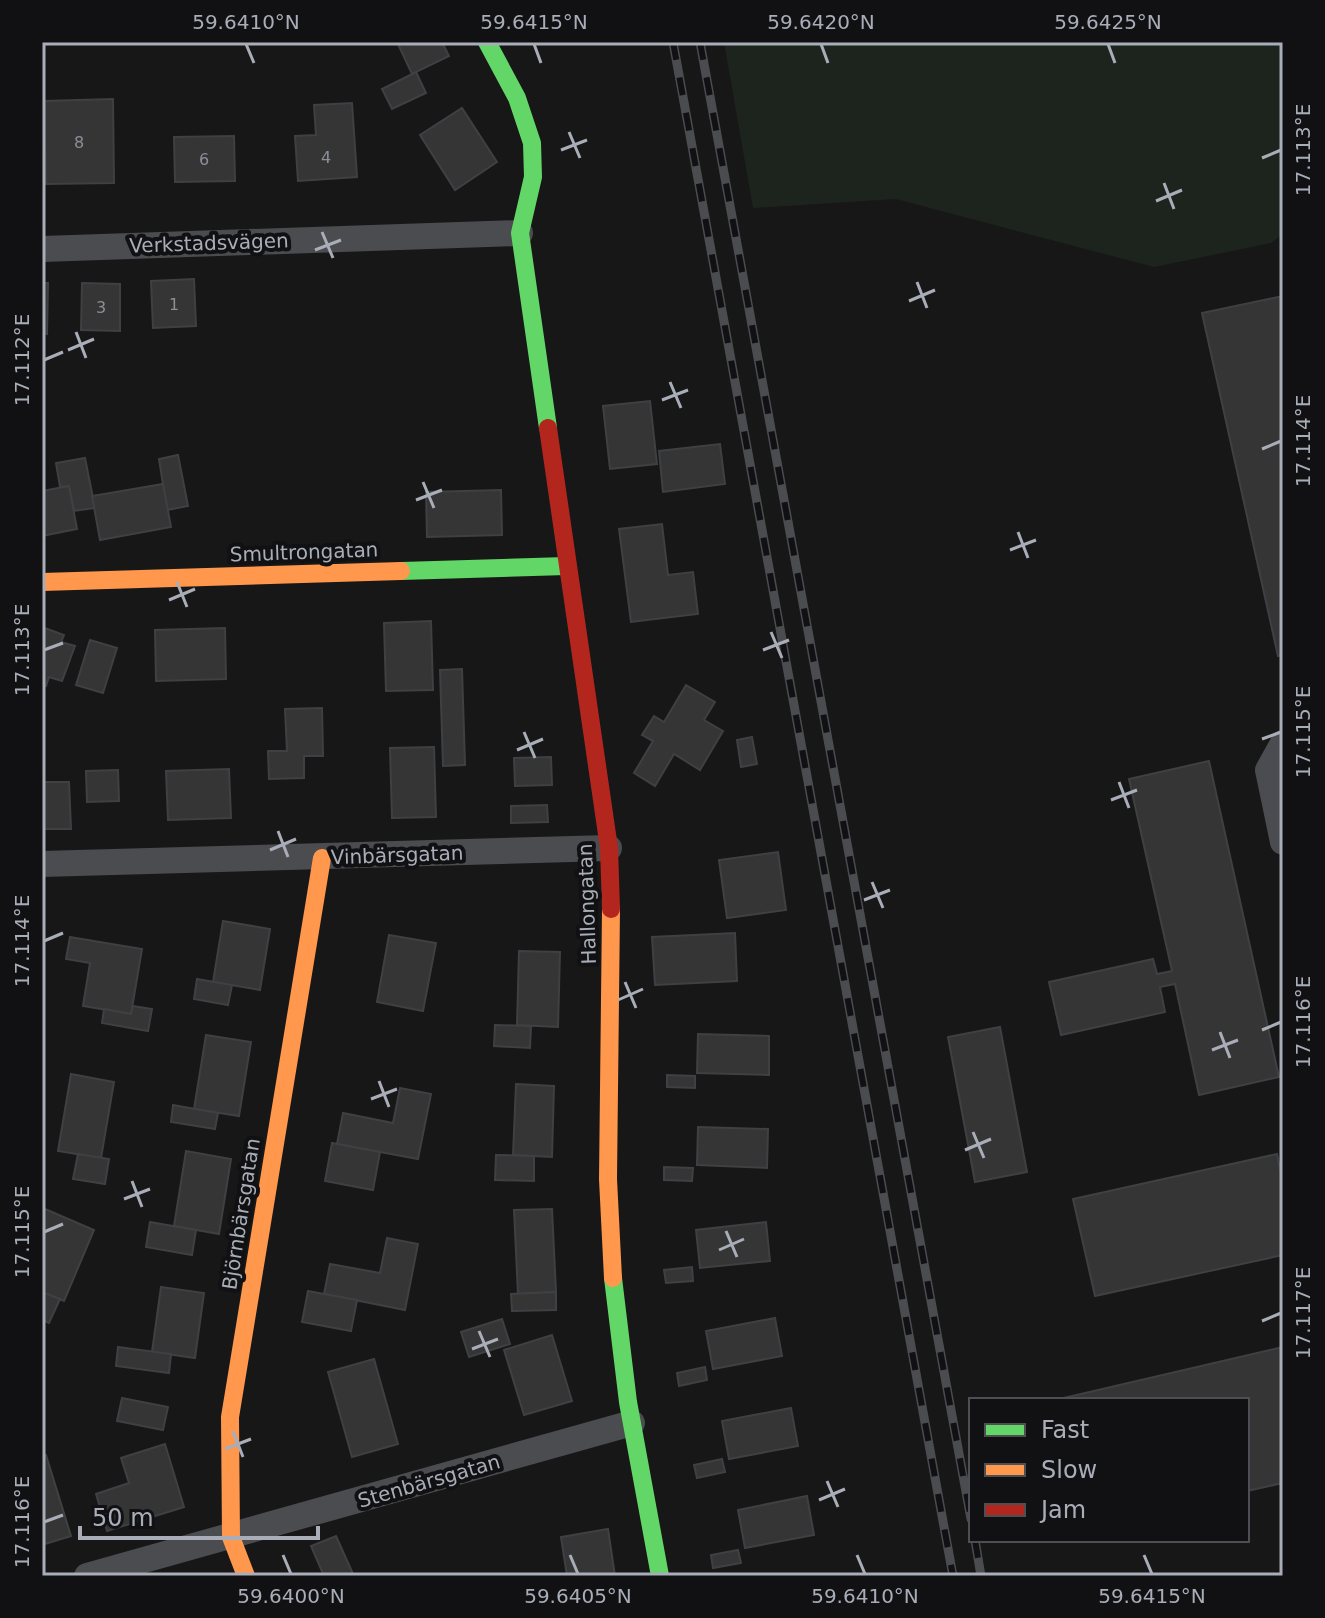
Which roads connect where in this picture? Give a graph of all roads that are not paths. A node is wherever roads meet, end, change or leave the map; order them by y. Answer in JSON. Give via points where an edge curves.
{"nodes":[{"id":1,"x":487,"y":42,"type":"edge"},
{"id":2,"x":520,"y":233,"type":"junction"},
{"id":3,"x":42,"y":249,"type":"edge"},
{"id":4,"x":566,"y":566,"type":"junction"},
{"id":5,"x":42,"y":582,"type":"edge"},
{"id":6,"x":1283,"y":743,"type":"edge"},
{"id":7,"x":1283,"y":842,"type":"edge"},
{"id":8,"x":609,"y":848,"type":"junction"},
{"id":9,"x":322,"y":858,"type":"junction"},
{"id":10,"x":42,"y":864,"type":"edge"},
{"id":11,"x":632,"y":1423,"type":"junction"},
{"id":12,"x":231,"y":1537,"type":"junction"},
{"id":13,"x":87,"y":1576,"type":"edge"},
{"id":14,"x":246,"y":1576,"type":"edge"},
{"id":15,"x":660,"y":1576,"type":"edge"}],
"edges":[{"from":1,"to":2,"type":"street","name":"Hallongatan","via":[[526,123],[534,161]]},
{"from":2,"to":3,"type":"street","name":"Verkstadsvägen"},
{"from":2,"to":4,"type":"street","name":"Hallongatan"},
{"from":4,"to":5,"type":"street","name":"Smultrongatan"},
{"from":4,"to":8,"type":"street","name":"Hallongatan"},
{"from":6,"to":7,"type":"street","via":[[1268,770]]},
{"from":8,"to":9,"type":"street","name":"Vinbärsgatan"},
{"from":8,"to":11,"type":"street","name":"Hallongatan","via":[[609,1224]]},
{"from":9,"to":10,"type":"street","name":"Vinbärsgatan"},
{"from":9,"to":12,"type":"street","name":"Björnbärsgatan","via":[[230,1417]]},
{"from":11,"to":12,"type":"street","name":"Stenbärsgatan"},
{"from":11,"to":15,"type":"street","name":"Hallongatan"},
{"from":12,"to":13,"type":"street","name":"Stenbärsgatan"},
{"from":12,"to":14,"type":"street","name":"Björnbärsgatan"}]}
